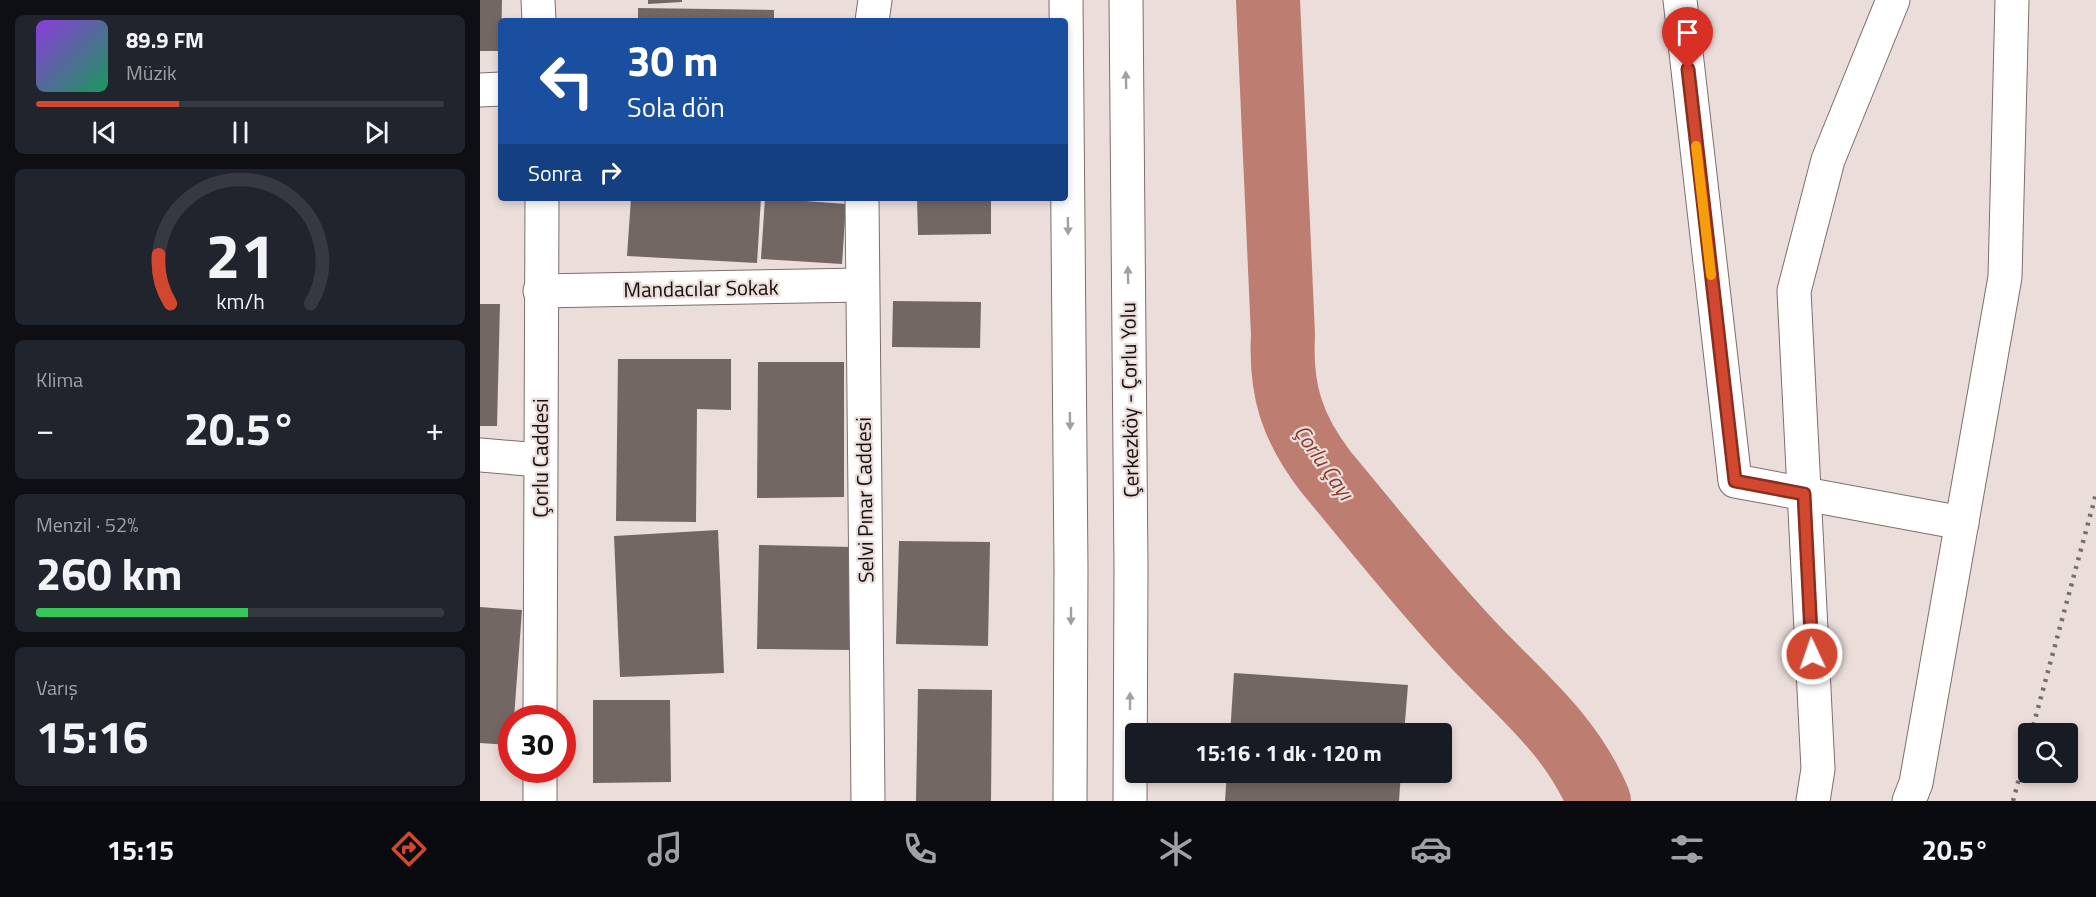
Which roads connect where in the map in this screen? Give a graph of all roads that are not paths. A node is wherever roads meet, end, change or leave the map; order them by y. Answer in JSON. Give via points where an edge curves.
{"nodes":[{"id":1,"x":538,"y":0,"type":"edge"},
{"id":2,"x":874,"y":0,"type":"edge"},
{"id":3,"x":1066,"y":0,"type":"edge"},
{"id":4,"x":1126,"y":0,"type":"edge"},
{"id":5,"x":1680,"y":0,"type":"edge"},
{"id":6,"x":1893,"y":0,"type":"edge"},
{"id":7,"x":2012,"y":0,"type":"edge"},
{"id":8,"x":539,"y":18,"type":"edge"},
{"id":9,"x":872,"y":18,"type":"edge"},
{"id":10,"x":1066,"y":18,"type":"edge"},
{"id":11,"x":498,"y":89,"type":"edge"},
{"id":12,"x":480,"y":90,"type":"edge"},
{"id":13,"x":542,"y":201,"type":"edge"},
{"id":14,"x":862,"y":201,"type":"edge"},
{"id":15,"x":1068,"y":201,"type":"edge"},
{"id":16,"x":862,"y":285,"type":"junction"},
{"id":17,"x":540,"y":291,"type":"junction"},
{"id":18,"x":480,"y":455,"type":"edge"},
{"id":19,"x":540,"y":460,"type":"junction"},
{"id":20,"x":1804,"y":494,"type":"junction"},
{"id":21,"x":1962,"y":523,"type":"junction"},
{"id":22,"x":540,"y":705,"type":"edge"},
{"id":23,"x":540,"y":783,"type":"edge"},
{"id":24,"x":540,"y":801,"type":"edge"},
{"id":25,"x":868,"y":801,"type":"edge"},
{"id":26,"x":1071,"y":801,"type":"edge"},
{"id":27,"x":1130,"y":801,"type":"edge"},
{"id":28,"x":1814,"y":801,"type":"edge"},
{"id":29,"x":1909,"y":801,"type":"edge"}],
"edges":[{"from":1,"to":8,"type":"street"},
{"from":2,"to":9,"type":"street"},
{"from":3,"to":10,"type":"street","one_way":true},
{"from":27,"to":4,"type":"street","name":"Çerkezköy - Çorlu Yolu","one_way":true},
{"from":5,"to":20,"type":"street","via":[[1735,481]]},
{"from":6,"to":20,"type":"street","via":[[1828,160],[1794,291]]},
{"from":7,"to":21,"type":"street","via":[[2005,277]]},
{"from":11,"to":12,"type":"street"},
{"from":13,"to":17,"type":"street","name":"Çorlu Caddesi"},
{"from":14,"to":16,"type":"street","name":"Selvi Pınar Caddesi"},
{"from":15,"to":26,"type":"street","one_way":true},
{"from":16,"to":17,"type":"street","name":"Mandacılar Sokak"},
{"from":16,"to":25,"type":"street","name":"Selvi Pınar Caddesi"},
{"from":17,"to":19,"type":"street","name":"Çorlu Caddesi"},
{"from":18,"to":19,"type":"street"},
{"from":19,"to":22,"type":"street","name":"Çorlu Caddesi"},
{"from":20,"to":21,"type":"street"},
{"from":20,"to":28,"type":"street","via":[[1818,769]]},
{"from":21,"to":29,"type":"street","via":[[1916,783]]},
{"from":23,"to":24,"type":"street"}]}
